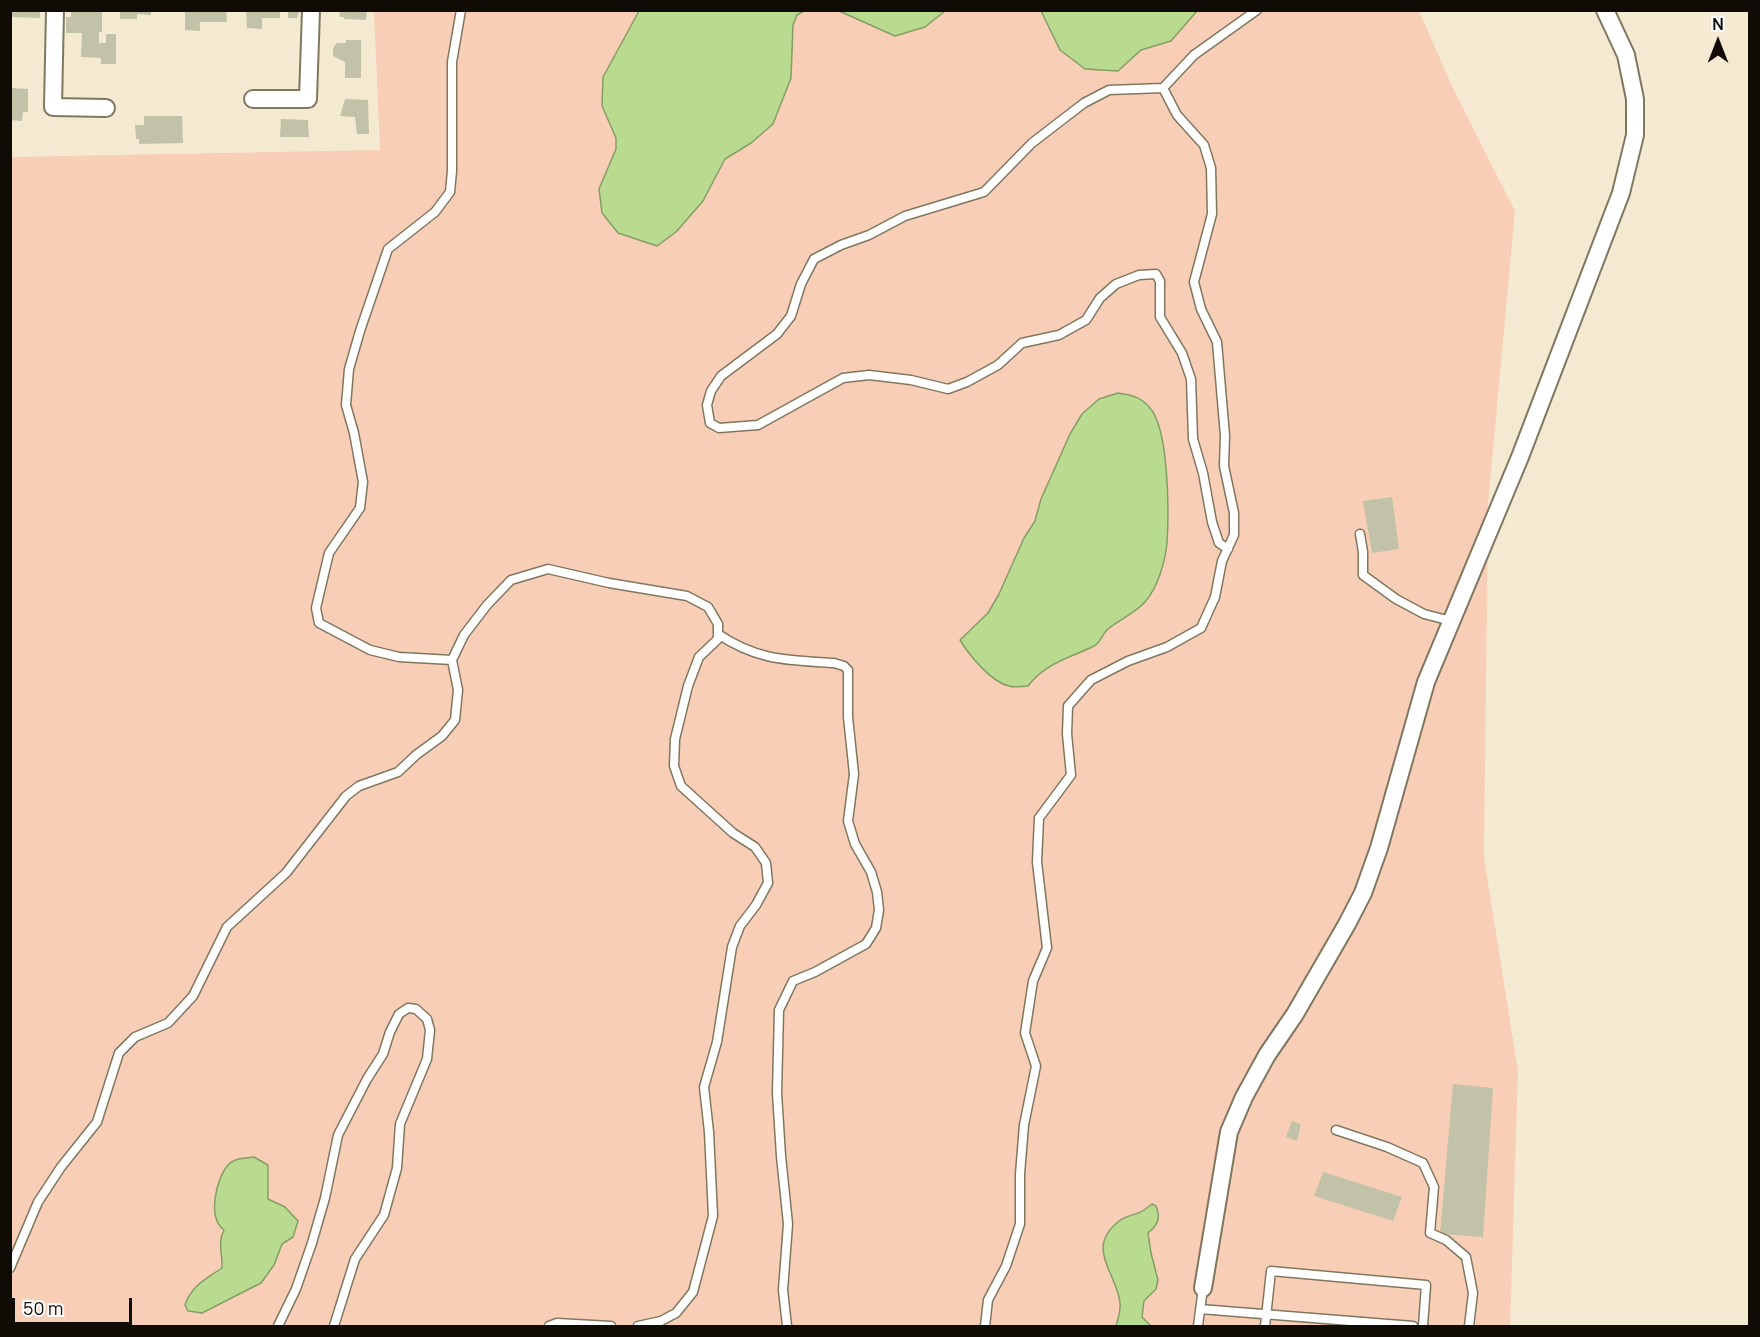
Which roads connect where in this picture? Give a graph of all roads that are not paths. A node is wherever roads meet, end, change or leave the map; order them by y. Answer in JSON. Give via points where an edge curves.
{"nodes":[{"id":1,"x":55,"y":10,"type":"edge"},
{"id":2,"x":311,"y":10,"type":"edge"},
{"id":3,"x":461,"y":10,"type":"edge"},
{"id":4,"x":1257,"y":10,"type":"edge"},
{"id":5,"x":1605,"y":10,"type":"edge"},
{"id":6,"x":1163,"y":88,"type":"junction"},
{"id":7,"x":253,"y":99,"type":"dead end"},
{"id":8,"x":106,"y":108,"type":"dead end"},
{"id":9,"x":1360,"y":534,"type":"dead end"},
{"id":10,"x":1228,"y":549,"type":"junction"},
{"id":11,"x":1451,"y":621,"type":"junction"},
{"id":12,"x":718,"y":634,"type":"junction"},
{"id":13,"x":452,"y":660,"type":"junction"},
{"id":14,"x":1336,"y":1130,"type":"dead end"},
{"id":15,"x":10,"y":1268,"type":"edge"},
{"id":16,"x":1203,"y":1288,"type":"joint"},
{"id":17,"x":1200,"y":1309,"type":"junction"},
{"id":18,"x":1266,"y":1314,"type":"junction"},
{"id":19,"x":278,"y":1326,"type":"edge"},
{"id":20,"x":334,"y":1326,"type":"edge"},
{"id":21,"x":549,"y":1326,"type":"edge"},
{"id":22,"x":611,"y":1326,"type":"edge"},
{"id":23,"x":638,"y":1326,"type":"edge"},
{"id":24,"x":787,"y":1326,"type":"edge"},
{"id":25,"x":985,"y":1326,"type":"edge"},
{"id":26,"x":1198,"y":1326,"type":"edge"},
{"id":27,"x":1265,"y":1326,"type":"edge"},
{"id":28,"x":1413,"y":1326,"type":"edge"},
{"id":29,"x":1423,"y":1326,"type":"edge"},
{"id":30,"x":1469,"y":1326,"type":"edge"}],
"edges":[{"from":1,"to":8,"type":"street","via":[[53,107]]},
{"from":2,"to":7,"type":"street","via":[[308,99]]},
{"from":3,"to":13,"type":"lane","via":[[452,62],[450,192],[435,212],[388,249],[360,331],[349,369],[346,405],[363,482],[360,508],[329,553],[316,608],[319,623],[370,650],[399,657]]},
{"from":4,"to":6,"type":"lane","via":[[1194,55]]},
{"from":5,"to":11,"type":"street","via":[[1626,55],[1635,99],[1635,135],[1628,169],[1564,345]]},
{"from":6,"to":10,"type":"lane","via":[[1177,115],[1204,144],[1211,168],[1212,214],[1194,282],[1201,309],[1217,342],[1224,466],[1234,513],[1234,536]]},
{"from":6,"to":10,"type":"lane","via":[[1109,90],[1083,103],[1032,143],[984,192],[904,216],[814,259],[801,284],[792,316],[777,334],[721,376],[707,405],[710,423],[719,428],[736,428],[758,425],[843,378],[879,376],[948,389],[998,365],[1022,343],[1059,335],[1086,320],[1100,298],[1116,284],[1155,273],[1160,281],[1160,317],[1182,352],[1191,379],[1193,439],[1212,522],[1219,543]]},
{"from":9,"to":11,"type":"lane","via":[[1363,575],[1424,615]]},
{"from":10,"to":25,"type":"lane","via":[[1215,597],[1201,628],[1167,648],[1128,660],[1091,680],[1068,706],[1071,775],[1039,818],[1037,862],[1047,948],[1033,981],[1025,1033],[1036,1066],[1024,1125],[1020,1224],[1006,1266],[988,1300]]},
{"from":11,"to":16,"type":"street","via":[[1426,682],[1363,893],[1261,1066],[1229,1132]]},
{"from":12,"to":13,"type":"lane","via":[[718,624],[708,606],[687,596],[548,569],[511,580],[464,635]]},
{"from":12,"to":23,"type":"lane","via":[[718,639],[699,657],[688,686],[675,739],[674,766],[681,786],[755,848],[766,863],[768,883],[732,947],[717,1042],[704,1087],[713,1216],[693,1292],[676,1313]]},
{"from":12,"to":24,"type":"lane","via":[[735,646],[766,657],[834,663],[848,670],[854,774],[848,821],[871,873],[879,910],[876,928],[866,944],[793,981],[779,1010],[777,1093],[788,1224],[783,1290]]},
{"from":13,"to":15,"type":"lane","via":[[458,690],[455,720],[398,772],[359,786],[346,796],[286,873],[228,927],[193,996],[168,1023],[135,1037],[119,1053],[97,1122],[38,1202]]},
{"from":14,"to":30,"type":"lane","via":[[1424,1164],[1434,1187],[1430,1233],[1446,1240],[1466,1257],[1473,1293]]},
{"from":16,"to":17,"type":"lane"},
{"from":17,"to":18,"type":"lane"},
{"from":17,"to":26,"type":"lane"},
{"from":18,"to":27,"type":"lane"},
{"from":18,"to":28,"type":"lane"},
{"from":18,"to":29,"type":"lane","via":[[1270,1271],[1426,1285]]},
{"from":19,"to":20,"type":"lane","via":[[312,1243],[339,1135],[383,1054],[399,1014],[408,1008],[416,1009],[428,1018],[428,1059],[400,1124],[397,1168],[384,1215],[356,1259]]},
{"from":21,"to":22,"type":"lane"}]}
